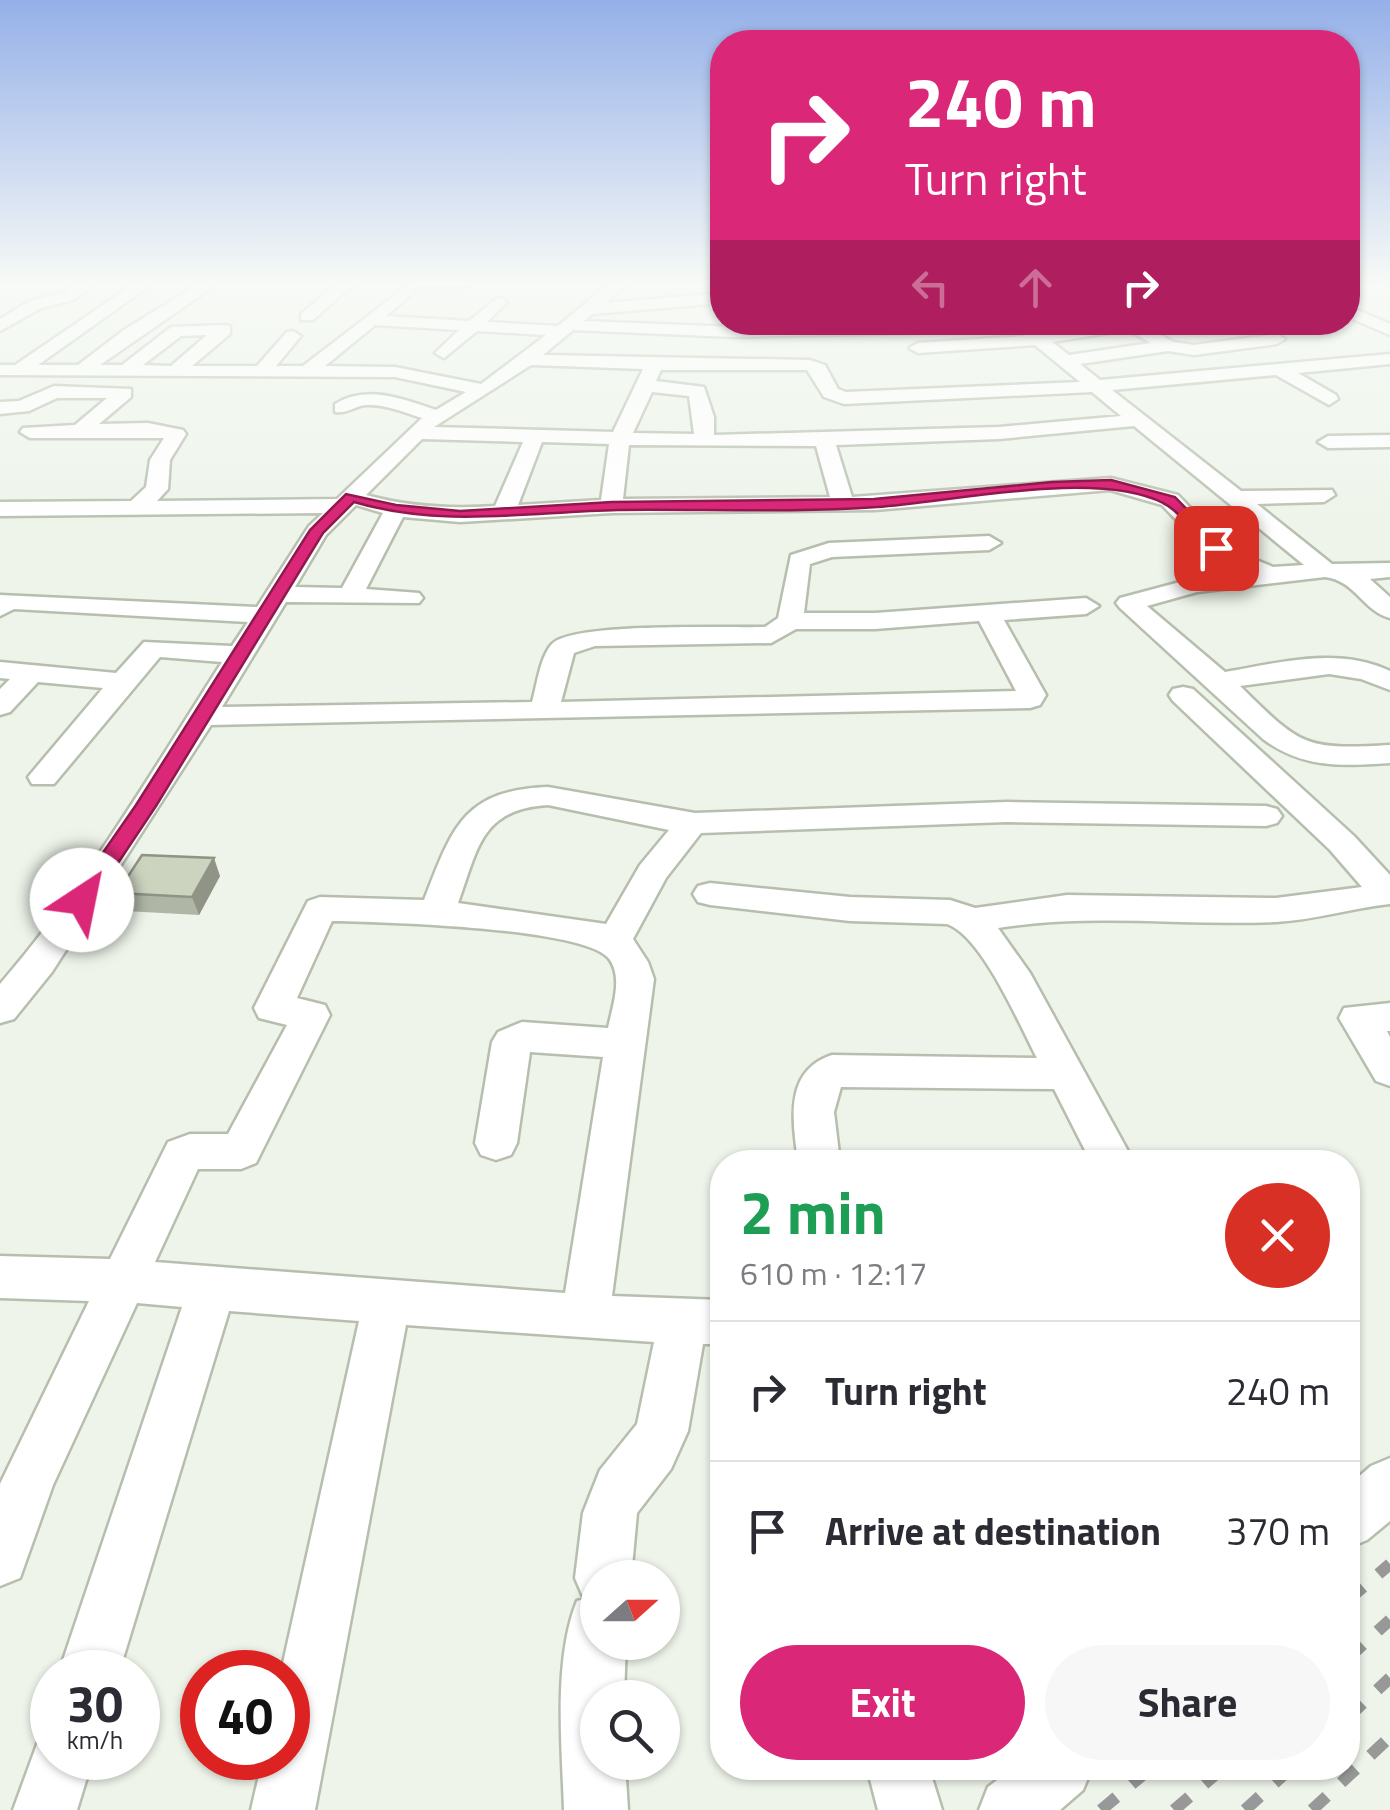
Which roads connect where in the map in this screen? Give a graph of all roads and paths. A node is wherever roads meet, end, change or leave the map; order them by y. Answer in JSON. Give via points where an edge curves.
{"nodes":[{"id":1,"x":88,"y":366,"type":"edge"},
{"id":2,"x":180,"y":366,"type":"edge"},
{"id":3,"x":266,"y":366,"type":"edge"},
{"id":4,"x":314,"y":366,"type":"edge"},
{"id":5,"x":516,"y":366,"type":"edge"},
{"id":6,"x":653,"y":366,"type":"edge"},
{"id":7,"x":816,"y":366,"type":"edge"},
{"id":8,"x":1070,"y":366,"type":"edge"},
{"id":9,"x":1303,"y":366,"type":"edge"},
{"id":10,"x":129,"y":368,"type":"joint"},
{"id":11,"x":84,"y":369,"type":"junction"},
{"id":12,"x":177,"y":369,"type":"junction"},
{"id":13,"x":1279,"y":369,"type":"junction"},
{"id":14,"x":10,"y":370,"type":"edge"},
{"id":15,"x":261,"y":372,"type":"junction"},
{"id":16,"x":307,"y":372,"type":"junction"},
{"id":17,"x":646,"y":386,"type":"junction"},
{"id":18,"x":1097,"y":386,"type":"junction"},
{"id":19,"x":484,"y":390,"type":"junction"},
{"id":20,"x":1329,"y":400,"type":"dead end"},
{"id":21,"x":0,"y":408,"type":"edge"},
{"id":22,"x":342,"y":408,"type":"dead end"},
{"id":23,"x":436,"y":419,"type":"junction"},
{"id":24,"x":1136,"y":420,"type":"junction"},
{"id":25,"x":80,"y":431,"type":"junction"},
{"id":26,"x":30,"y":432,"type":"dead end"},
{"id":27,"x":527,"y":436,"type":"junction"},
{"id":28,"x":824,"y":440,"type":"junction"},
{"id":29,"x":617,"y":441,"type":"junction"},
{"id":30,"x":704,"y":441,"type":"junction"},
{"id":31,"x":1390,"y":441,"type":"edge"},
{"id":32,"x":1328,"y":442,"type":"dead end"},
{"id":33,"x":1324,"y":495,"type":"dead end"},
{"id":34,"x":1238,"y":498,"type":"junction"},
{"id":35,"x":347,"y":501,"type":"junction"},
{"id":36,"x":843,"y":503,"type":"junction"},
{"id":37,"x":139,"y":506,"type":"junction"},
{"id":38,"x":612,"y":506,"type":"junction"},
{"id":39,"x":0,"y":508,"type":"edge"},
{"id":40,"x":396,"y":510,"type":"junction"},
{"id":41,"x":503,"y":514,"type":"junction"},
{"id":42,"x":989,"y":542,"type":"dead end"},
{"id":43,"x":1390,"y":570,"type":"edge"},
{"id":44,"x":1337,"y":571,"type":"junction"},
{"id":45,"x":1270,"y":576,"type":"junction"},
{"id":46,"x":353,"y":591,"type":"dead end"},
{"id":47,"x":410,"y":598,"type":"dead end"},
{"id":48,"x":3,"y":604,"type":"edge"},
{"id":49,"x":270,"y":605,"type":"junction"},
{"id":50,"x":1086,"y":606,"type":"dead end"},
{"id":51,"x":1390,"y":610,"type":"edge"},
{"id":52,"x":987,"y":612,"type":"junction"},
{"id":53,"x":790,"y":621,"type":"junction"},
{"id":54,"x":240,"y":655,"type":"junction"},
{"id":55,"x":0,"y":670,"type":"edge"},
{"id":56,"x":30,"y":674,"type":"junction"},
{"id":57,"x":1219,"y":680,"type":"junction"},
{"id":58,"x":123,"y":682,"type":"junction"},
{"id":59,"x":1390,"y":682,"type":"edge"},
{"id":60,"x":1184,"y":695,"type":"dead end"},
{"id":61,"x":0,"y":706,"type":"edge"},
{"id":62,"x":544,"y":710,"type":"junction"},
{"id":63,"x":201,"y":716,"type":"junction"},
{"id":64,"x":1390,"y":754,"type":"edge"},
{"id":65,"x":44,"y":777,"type":"dead end"},
{"id":66,"x":1266,"y":816,"type":"dead end"},
{"id":67,"x":692,"y":823,"type":"junction"},
{"id":68,"x":1388,"y":892,"type":"edge"},
{"id":69,"x":710,"y":894,"type":"dead end"},
{"id":70,"x":436,"y":912,"type":"junction"},
{"id":71,"x":973,"y":920,"type":"junction"},
{"id":72,"x":614,"y":941,"type":"junction"},
{"id":73,"x":0,"y":1009,"type":"edge"},
{"id":74,"x":1390,"y":1017,"type":"edge"},
{"id":75,"x":626,"y":1044,"type":"junction"},
{"id":76,"x":1390,"y":1070,"type":"edge"},
{"id":77,"x":1064,"y":1074,"type":"junction"},
{"id":78,"x":496,"y":1143,"type":"dead end"},
{"id":79,"x":818,"y":1150,"type":"edge"},
{"id":80,"x":1106,"y":1150,"type":"edge"},
{"id":81,"x":0,"y":1277,"type":"edge"},
{"id":82,"x":125,"y":1281,"type":"junction"},
{"id":83,"x":212,"y":1288,"type":"junction"},
{"id":84,"x":387,"y":1300,"type":"junction"},
{"id":85,"x":585,"y":1318,"type":"junction"},
{"id":86,"x":702,"y":1322,"type":"edge"},
{"id":87,"x":1390,"y":1486,"type":"edge"},
{"id":88,"x":1360,"y":1512,"type":"edge"},
{"id":89,"x":0,"y":1558,"type":"edge"},
{"id":90,"x":604,"y":1560,"type":"edge"},
{"id":91,"x":96,"y":1650,"type":"edge"},
{"id":92,"x":596,"y":1660,"type":"edge"},
{"id":93,"x":55,"y":1780,"type":"edge"},
{"id":94,"x":901,"y":1780,"type":"edge"},
{"id":95,"x":1046,"y":1780,"type":"edge"},
{"id":96,"x":45,"y":1810,"type":"edge"},
{"id":97,"x":282,"y":1810,"type":"edge"},
{"id":98,"x":596,"y":1810,"type":"edge"},
{"id":99,"x":910,"y":1810,"type":"edge"},
{"id":100,"x":1011,"y":1810,"type":"edge"}],
"edges":[{"from":1,"to":11,"type":"street"},
{"from":2,"to":12,"type":"street"},
{"from":3,"to":15,"type":"street"},
{"from":4,"to":16,"type":"street"},
{"from":5,"to":19,"type":"street"},
{"from":6,"to":17,"type":"street"},
{"from":7,"to":18,"type":"street","via":[[826,383],[926,378],[938,396]]},
{"from":8,"to":18,"type":"street"},
{"from":9,"to":13,"type":"street"},
{"from":10,"to":11,"type":"street"},
{"from":10,"to":12,"type":"street"},
{"from":11,"to":14,"type":"street"},
{"from":12,"to":15,"type":"street"},
{"from":13,"to":18,"type":"street"},
{"from":13,"to":20,"type":"street"},
{"from":15,"to":16,"type":"street"},
{"from":16,"to":19,"type":"street","via":[[396,372]]},
{"from":17,"to":29,"type":"street"},
{"from":17,"to":30,"type":"street","via":[[697,390]]},
{"from":18,"to":24,"type":"street"},
{"from":19,"to":23,"type":"street"},
{"from":21,"to":25,"type":"street","via":[[22,407],[54,392],[124,393]]},
{"from":22,"to":23,"type":"street","via":[[367,399]]},
{"from":23,"to":27,"type":"street"},
{"from":23,"to":27,"type":"street","via":[[506,424]]},
{"from":23,"to":35,"type":"street"},
{"from":24,"to":28,"type":"street"},
{"from":24,"to":34,"type":"street"},
{"from":25,"to":26,"type":"street"},
{"from":25,"to":37,"type":"street","via":[[176,434],[160,460],[157,488]]},
{"from":27,"to":29,"type":"street"},
{"from":27,"to":41,"type":"street"},
{"from":28,"to":30,"type":"street"},
{"from":28,"to":36,"type":"street"},
{"from":29,"to":30,"type":"street"},
{"from":29,"to":38,"type":"street"},
{"from":31,"to":32,"type":"street"},
{"from":33,"to":34,"type":"street"},
{"from":34,"to":44,"type":"street"},
{"from":35,"to":37,"type":"street"},
{"from":35,"to":40,"type":"street"},
{"from":35,"to":49,"type":"street","via":[[317,530]]},
{"from":36,"to":38,"type":"street"},
{"from":36,"to":45,"type":"street","via":[[1085,484],[1134,488],[1170,500],[1216,548]]},
{"from":37,"to":39,"type":"street"},
{"from":38,"to":41,"type":"street"},
{"from":40,"to":41,"type":"street"},
{"from":40,"to":46,"type":"street"},
{"from":42,"to":53,"type":"street","via":[[805,555]]},
{"from":43,"to":44,"type":"street"},
{"from":44,"to":45,"type":"street"},
{"from":44,"to":51,"type":"street"},
{"from":45,"to":57,"type":"street","via":[[1129,603]]},
{"from":47,"to":49,"type":"street"},
{"from":48,"to":49,"type":"street"},
{"from":49,"to":54,"type":"street"},
{"from":50,"to":52,"type":"street"},
{"from":52,"to":53,"type":"street"},
{"from":52,"to":62,"type":"street","via":[[1030,698]]},
{"from":53,"to":62,"type":"street","via":[[771,635],[568,644]]},
{"from":54,"to":58,"type":"street","via":[[153,648]]},
{"from":54,"to":63,"type":"street"},
{"from":55,"to":56,"type":"street"},
{"from":56,"to":58,"type":"street"},
{"from":56,"to":61,"type":"street"},
{"from":57,"to":59,"type":"street","via":[[1342,666]]},
{"from":57,"to":64,"type":"street","via":[[1302,751]]},
{"from":58,"to":65,"type":"street"},
{"from":60,"to":68,"type":"street"},
{"from":62,"to":63,"type":"street"},
{"from":63,"to":73,"type":"street","via":[[146,806]]},
{"from":66,"to":67,"type":"street","via":[[1011,812]]},
{"from":67,"to":70,"type":"street","via":[[553,797],[502,802],[472,828]]},
{"from":67,"to":72,"type":"street","via":[[652,872]]},
{"from":68,"to":71,"type":"street","via":[[1318,906],[1076,906]]},
{"from":69,"to":71,"type":"street","via":[[950,912]]},
{"from":70,"to":72,"type":"street"},
{"from":70,"to":82,"type":"street","via":[[320,910],[272,1008],[311,1015],[241,1151],[183,1156]]},
{"from":71,"to":77,"type":"street","via":[[1017,983]]},
{"from":72,"to":75,"type":"street","via":[[631,958],[635,978]]},
{"from":74,"to":76,"type":"street","via":[[1358,1018]]},
{"from":75,"to":78,"type":"street","via":[[522,1037],[512,1042]]},
{"from":75,"to":85,"type":"street"},
{"from":77,"to":79,"type":"street","via":[[832,1071],[813,1090]]},
{"from":77,"to":80,"type":"street"},
{"from":81,"to":82,"type":"street"},
{"from":82,"to":83,"type":"street"},
{"from":82,"to":89,"type":"street","via":[[35,1465]]},
{"from":83,"to":84,"type":"street"},
{"from":83,"to":91,"type":"street"},
{"from":84,"to":85,"type":"street"},
{"from":84,"to":97,"type":"street"},
{"from":85,"to":86,"type":"street"},
{"from":86,"to":90,"type":"street","via":[[662,1431],[618,1489]]},
{"from":87,"to":88,"type":"street"},
{"from":92,"to":98,"type":"street"},
{"from":93,"to":96,"type":"street"},
{"from":94,"to":99,"type":"street"},
{"from":95,"to":100,"type":"street"}]}
